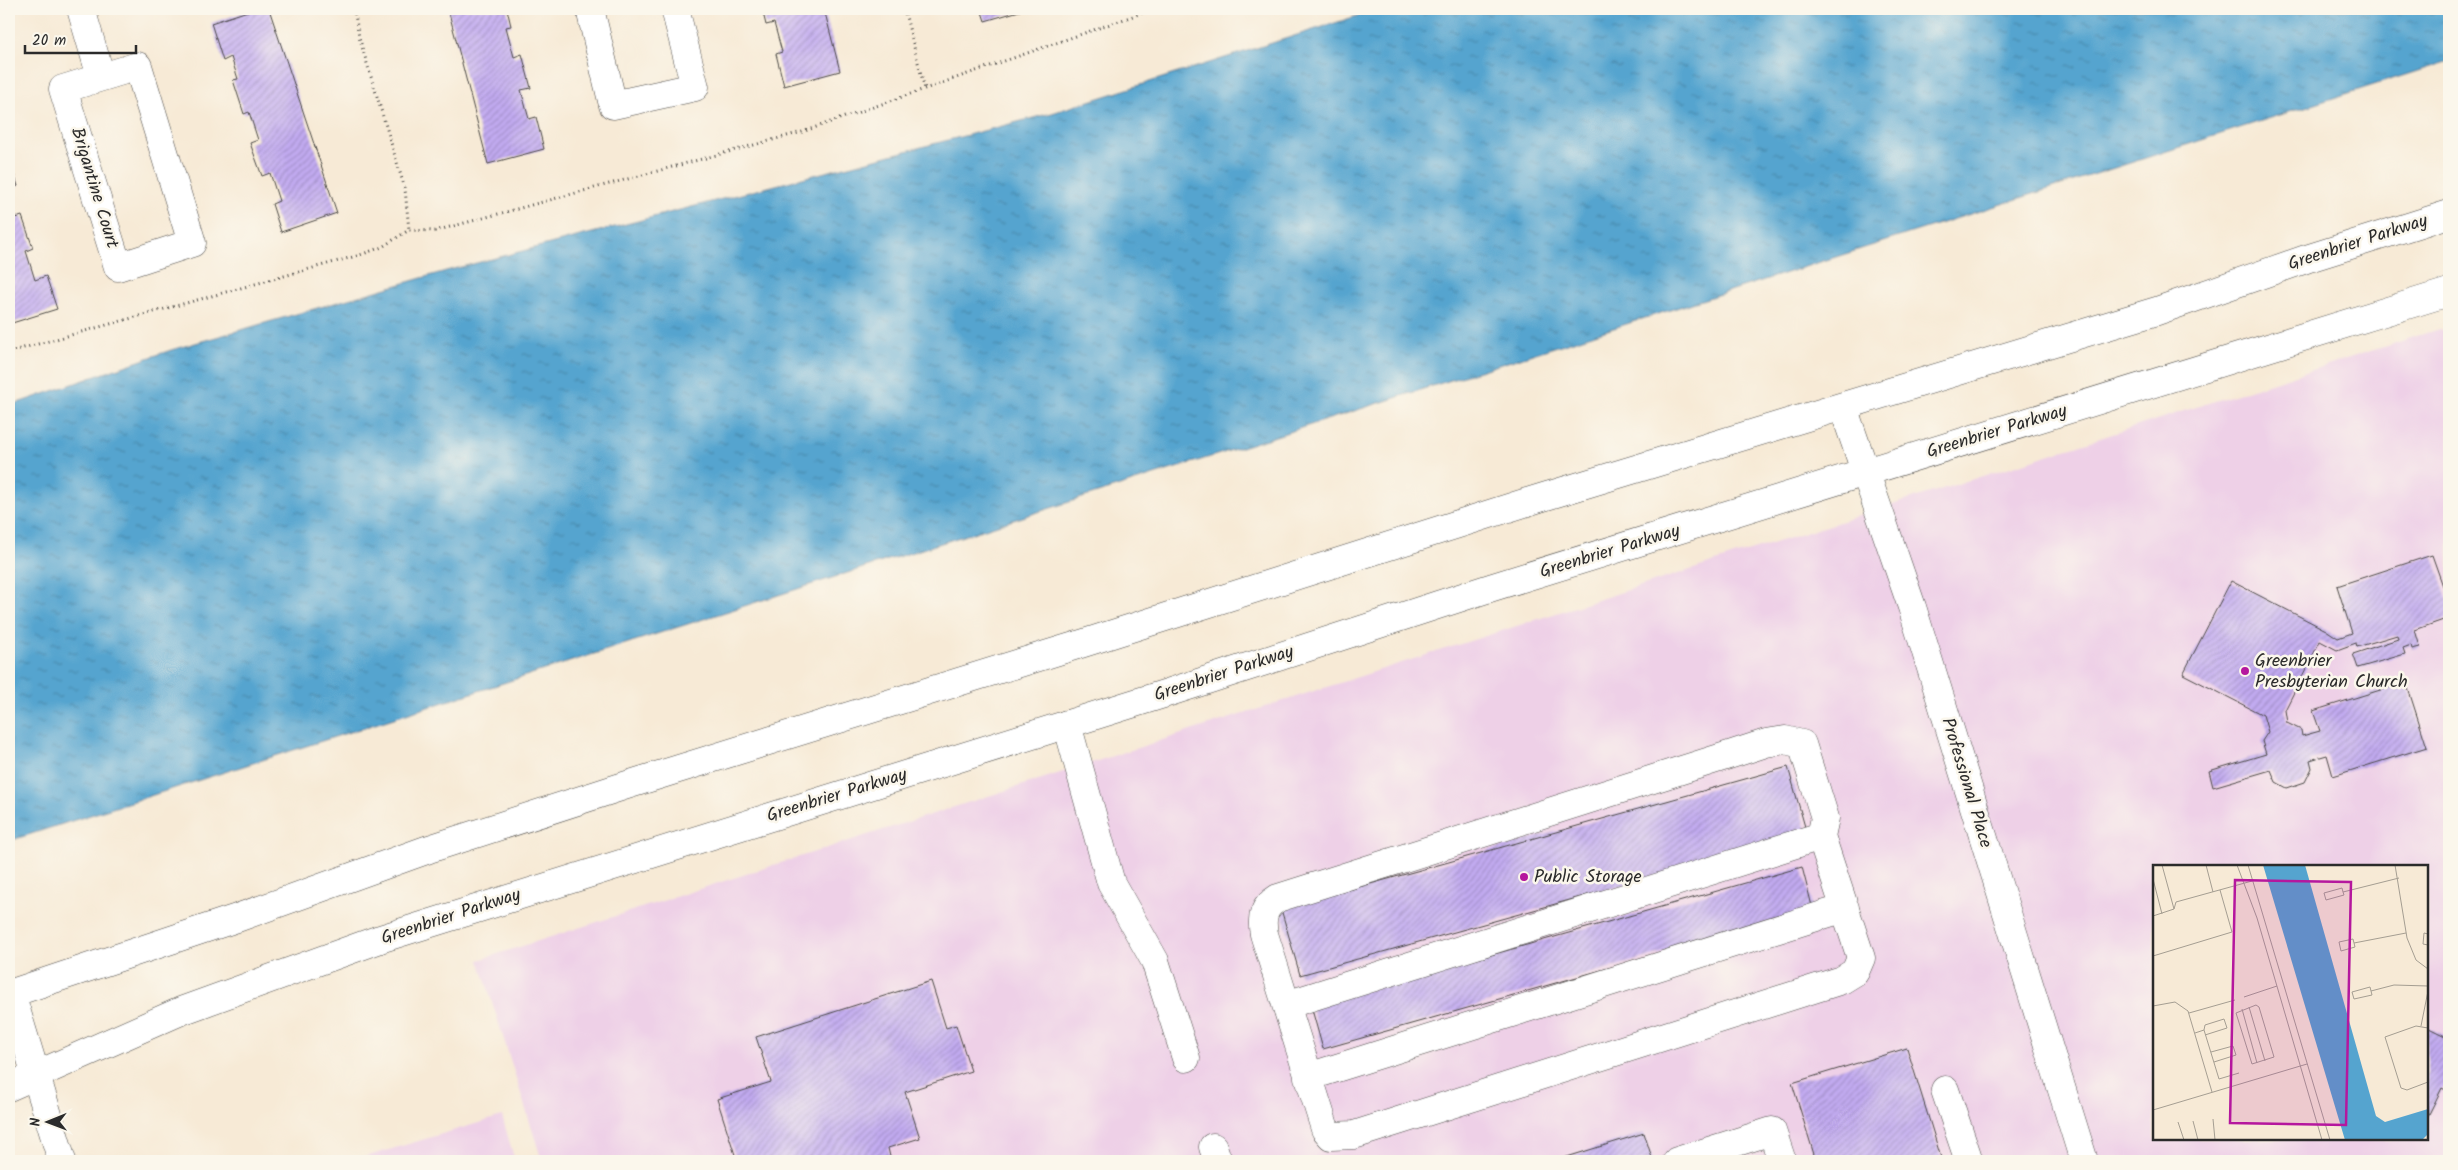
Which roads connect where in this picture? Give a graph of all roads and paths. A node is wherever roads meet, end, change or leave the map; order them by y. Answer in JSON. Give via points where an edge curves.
{"nodes":[{"id":1,"x":81,"y":9,"type":"edge"},
{"id":2,"x":354,"y":9,"type":"edge"},
{"id":3,"x":590,"y":9,"type":"edge"},
{"id":4,"x":675,"y":9,"type":"edge"},
{"id":5,"x":904,"y":9,"type":"edge"},
{"id":6,"x":1153,"y":9,"type":"edge"},
{"id":7,"x":101,"y":77,"type":"junction"},
{"id":8,"x":925,"y":89,"type":"junction"},
{"id":9,"x":2449,"y":214,"type":"edge"},
{"id":10,"x":409,"y":230,"type":"junction"},
{"id":11,"x":2449,"y":292,"type":"edge"},
{"id":12,"x":9,"y":352,"type":"edge"},
{"id":13,"x":1843,"y":407,"type":"junction"},
{"id":14,"x":1866,"y":473,"type":"junction"},
{"id":15,"x":1067,"y":724,"type":"junction"},
{"id":16,"x":1821,"y":836,"type":"junction"},
{"id":17,"x":1845,"y":908,"type":"junction"},
{"id":18,"x":10,"y":994,"type":"edge"},
{"id":19,"x":1286,"y":1006,"type":"junction"},
{"id":20,"x":1186,"y":1058,"type":"dead end"},
{"id":21,"x":37,"y":1075,"type":"junction"},
{"id":22,"x":1308,"y":1077,"type":"junction"},
{"id":23,"x":9,"y":1087,"type":"edge"},
{"id":24,"x":1946,"y":1090,"type":"dead end"},
{"id":25,"x":62,"y":1161,"type":"edge"},
{"id":26,"x":1677,"y":1161,"type":"edge"},
{"id":27,"x":1782,"y":1161,"type":"edge"},
{"id":28,"x":1969,"y":1161,"type":"edge"},
{"id":29,"x":2084,"y":1161,"type":"edge"}],
"edges":[{"from":1,"to":7,"type":"main road"},
{"from":2,"to":10,"type":"path","via":[[359,37],[406,189]]},
{"from":3,"to":4,"type":"main road","via":[[613,105],[695,87]]},
{"from":5,"to":8,"type":"path"},
{"from":6,"to":8,"type":"path"},
{"from":7,"to":7,"type":"main road","name":"Brigantine Court","via":[[138,66],[192,243],[118,267],[63,89]]},
{"from":8,"to":10,"type":"path","via":[[802,132],[434,231]]},
{"from":9,"to":13,"type":"main road","name":"Greenbrier Parkway","via":[[2157,311]]},
{"from":10,"to":12,"type":"path","via":[[382,247],[360,255]]},
{"from":11,"to":14,"type":"main road","name":"Greenbrier Parkway"},
{"from":13,"to":14,"type":"main road","name":"Professional Place"},
{"from":13,"to":18,"type":"main road","name":"Greenbrier Parkway","via":[[1540,498],[627,785],[429,849]]},
{"from":14,"to":15,"type":"main road","name":"Greenbrier Parkway","via":[[1493,587]]},
{"from":14,"to":29,"type":"main road","name":"Professional Place","via":[[1912,607]]},
{"from":15,"to":20,"type":"main road","via":[[1111,883],[1154,961]]},
{"from":15,"to":21,"type":"main road","name":"Greenbrier Parkway","via":[[380,939],[181,1011]]},
{"from":16,"to":17,"type":"main road"},
{"from":16,"to":19,"type":"main road"},
{"from":16,"to":19,"type":"main road","via":[[1825,818],[1802,744],[1785,740],[1766,743],[1278,898],[1264,913],[1262,923]]},
{"from":17,"to":22,"type":"main road"},
{"from":17,"to":22,"type":"main road","via":[[1861,958],[1855,972],[1842,980],[1354,1135],[1332,1136],[1323,1124]]},
{"from":18,"to":21,"type":"main road"},
{"from":19,"to":22,"type":"main road"},
{"from":21,"to":23,"type":"main road","name":"Greenbrier Parkway"},
{"from":21,"to":25,"type":"main road"},
{"from":24,"to":28,"type":"main road"},
{"from":26,"to":27,"type":"main road","via":[[1772,1131]]}]}
